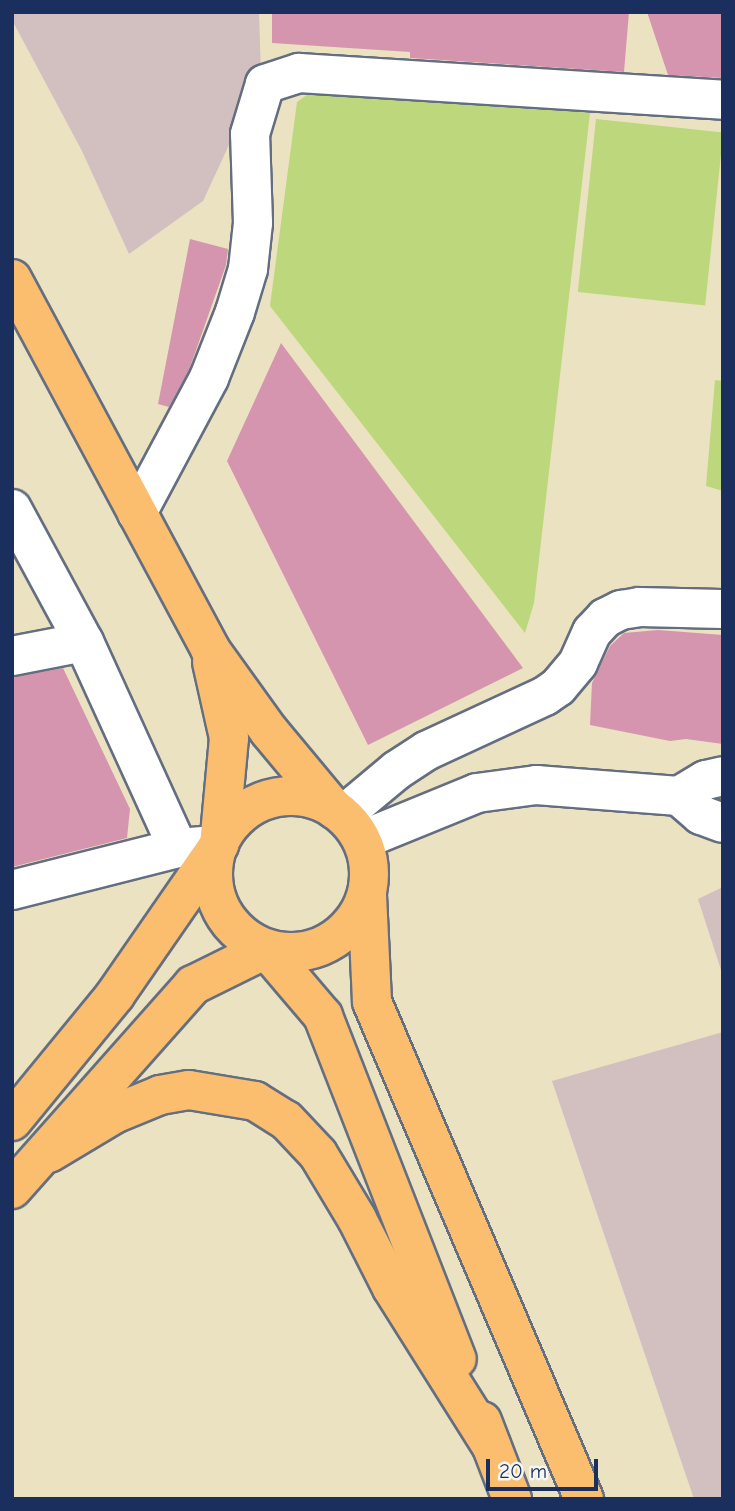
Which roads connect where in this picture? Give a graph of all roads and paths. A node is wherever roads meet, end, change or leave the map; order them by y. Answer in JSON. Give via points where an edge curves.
{"nodes":[{"id":1,"x":723,"y":100,"type":"edge"},
{"id":2,"x":12,"y":279,"type":"edge"},
{"id":3,"x":12,"y":509,"type":"edge"},
{"id":4,"x":137,"y":513,"type":"junction"},
{"id":5,"x":723,"y":609,"type":"edge"},
{"id":6,"x":84,"y":642,"type":"junction"},
{"id":7,"x":209,"y":649,"type":"junction"},
{"id":8,"x":12,"y":656,"type":"edge"},
{"id":9,"x":723,"y":776,"type":"edge"},
{"id":10,"x":679,"y":796,"type":"junction"},
{"id":11,"x":346,"y":822,"type":"junction"},
{"id":12,"x":723,"y":823,"type":"edge"},
{"id":13,"x":219,"y":845,"type":"junction"},
{"id":14,"x":178,"y":848,"type":"junction"},
{"id":15,"x":12,"y":890,"type":"edge"},
{"id":16,"x":367,"y":895,"type":"junction"},
{"id":17,"x":266,"y":949,"type":"junction"},
{"id":18,"x":12,"y":1121,"type":"edge"},
{"id":19,"x":44,"y":1156,"type":"junction"},
{"id":20,"x":12,"y":1189,"type":"edge"},
{"id":21,"x":491,"y":1445,"type":"junction"},
{"id":22,"x":512,"y":1499,"type":"edge"},
{"id":23,"x":584,"y":1499,"type":"edge"}],
"edges":[{"from":1,"to":4,"type":"street","via":[[299,73],[265,85],[250,134],[253,223],[248,269],[209,379]]},
{"from":2,"to":4,"type":"main road"},
{"from":3,"to":6,"type":"street"},
{"from":4,"to":7,"type":"main road"},
{"from":5,"to":11,"type":"street","via":[[639,607],[604,618],[558,687],[426,751],[378,785]]},
{"from":6,"to":8,"type":"street"},
{"from":6,"to":14,"type":"street"},
{"from":7,"to":11,"type":"main road","via":[[269,731]]},
{"from":7,"to":13,"type":"main road","via":[[229,738]]},
{"from":9,"to":10,"type":"street","via":[[706,779]]},
{"from":10,"to":11,"type":"street","via":[[565,785],[506,788]]},
{"from":10,"to":12,"type":"street","via":[[701,815]]},
{"from":11,"to":13,"type":"main road","via":[[302,798],[268,800],[247,810]]},
{"from":11,"to":16,"type":"main road","via":[[370,876]]},
{"from":13,"to":14,"type":"street"},
{"from":13,"to":17,"type":"main road","via":[[213,870],[221,907],[244,937]]},
{"from":13,"to":18,"type":"main road","via":[[115,995]]},
{"from":14,"to":15,"type":"street"},
{"from":16,"to":17,"type":"main road","via":[[356,918],[327,943],[291,953]]},
{"from":16,"to":23,"type":"main road","via":[[372,1002]]},
{"from":17,"to":19,"type":"main road","via":[[193,985]]},
{"from":17,"to":21,"type":"main road","via":[[323,1016]]},
{"from":19,"to":20,"type":"main road"},
{"from":19,"to":21,"type":"main road","via":[[114,1114],[179,1092],[255,1101],[286,1120],[318,1154],[358,1219],[392,1288]]},
{"from":21,"to":22,"type":"main road"}]}
